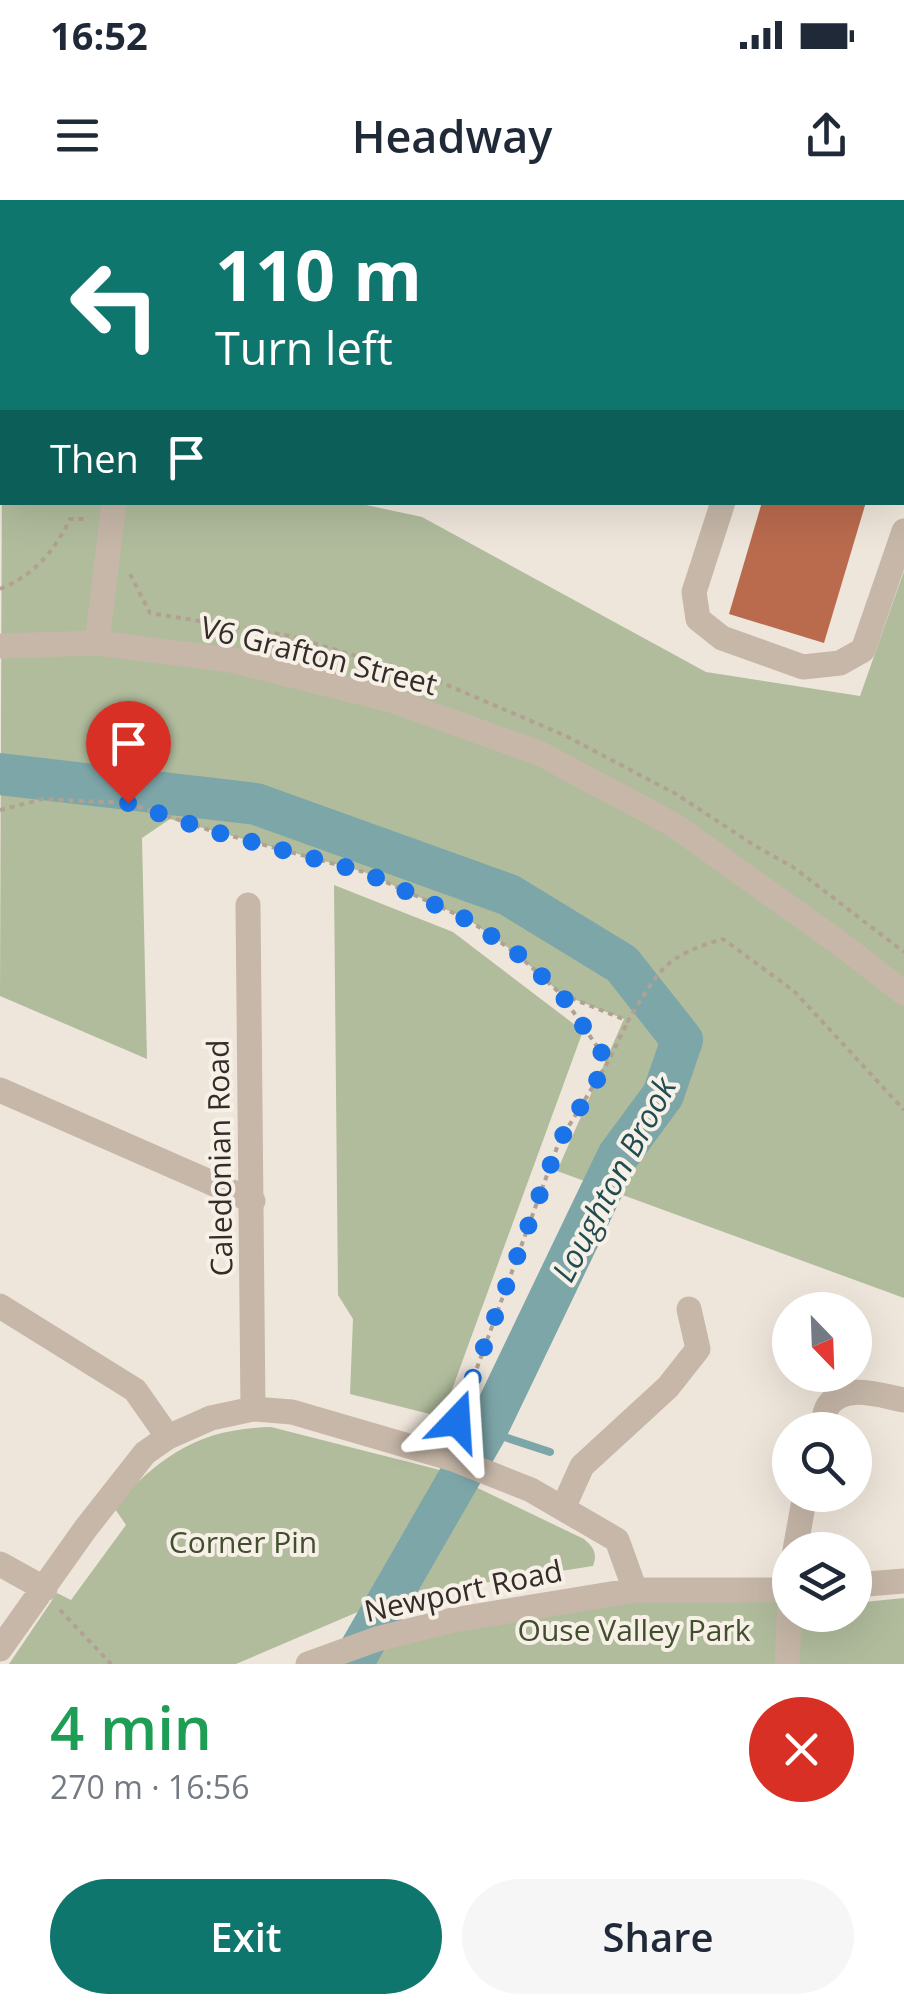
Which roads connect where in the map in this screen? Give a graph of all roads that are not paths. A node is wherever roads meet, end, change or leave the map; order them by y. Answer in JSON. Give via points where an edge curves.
{"nodes":[{"id":1,"x":114,"y":505,"type":"edge"},
{"id":2,"x":722,"y":505,"type":"edge"},
{"id":3,"x":904,"y":531,"type":"edge"},
{"id":4,"x":97,"y":642,"type":"junction"},
{"id":5,"x":0,"y":646,"type":"edge"},
{"id":6,"x":248,"y":905,"type":"dead end"},
{"id":7,"x":904,"y":993,"type":"edge"},
{"id":8,"x":0,"y":1090,"type":"edge"},
{"id":9,"x":253,"y":1201,"type":"junction"},
{"id":10,"x":0,"y":1306,"type":"edge"},
{"id":11,"x":689,"y":1309,"type":"dead end"},
{"id":12,"x":904,"y":1400,"type":"edge"},
{"id":13,"x":253,"y":1410,"type":"junction"},
{"id":14,"x":827,"y":1412,"type":"edge"},
{"id":15,"x":168,"y":1437,"type":"junction"},
{"id":16,"x":563,"y":1508,"type":"junction"},
{"id":17,"x":0,"y":1564,"type":"edge"},
{"id":18,"x":904,"y":1581,"type":"edge"},
{"id":19,"x":872,"y":1584,"type":"edge"},
{"id":20,"x":44,"y":1590,"type":"junction"},
{"id":21,"x":635,"y":1590,"type":"junction"},
{"id":22,"x":772,"y":1594,"type":"edge"},
{"id":23,"x":788,"y":1632,"type":"edge"},
{"id":24,"x":0,"y":1649,"type":"edge"},
{"id":25,"x":314,"y":1662,"type":"edge"},
{"id":26,"x":787,"y":1664,"type":"edge"}],
"edges":[{"from":1,"to":4,"type":"street"},
{"from":2,"to":3,"type":"street","via":[[694,592],[698,619],[722,638],[803,667],[840,662],[864,650]]},
{"from":4,"to":5,"type":"street","name":"V6 Grafton Street"},
{"from":4,"to":7,"type":"street","name":"V6 Grafton Street","via":[[231,660],[391,700],[539,753],[674,825]]},
{"from":6,"to":9,"type":"street","name":"Caledonian Road"},
{"from":8,"to":9,"type":"street"},
{"from":9,"to":13,"type":"street","name":"Caledonian Road"},
{"from":10,"to":15,"type":"street","via":[[135,1390]]},
{"from":11,"to":16,"type":"street","via":[[698,1348],[668,1387],[582,1466]]},
{"from":12,"to":14,"type":"street","via":[[858,1391],[843,1395]]},
{"from":13,"to":15,"type":"street","name":"Newport Road","via":[[211,1418]]},
{"from":13,"to":16,"type":"street","name":"Newport Road","via":[[292,1412],[449,1457]]},
{"from":15,"to":20,"type":"street","name":"Newport Road","via":[[144,1452]]},
{"from":16,"to":21,"type":"street","name":"Newport Road","via":[[617,1540]]},
{"from":17,"to":20,"type":"street"},
{"from":18,"to":19,"type":"street"},
{"from":20,"to":24,"type":"street","name":"Newport Road"},
{"from":21,"to":22,"type":"street","name":"Newport Road"},
{"from":21,"to":25,"type":"street","name":"Newport Road","via":[[453,1620]]},
{"from":23,"to":26,"type":"street"}]}
